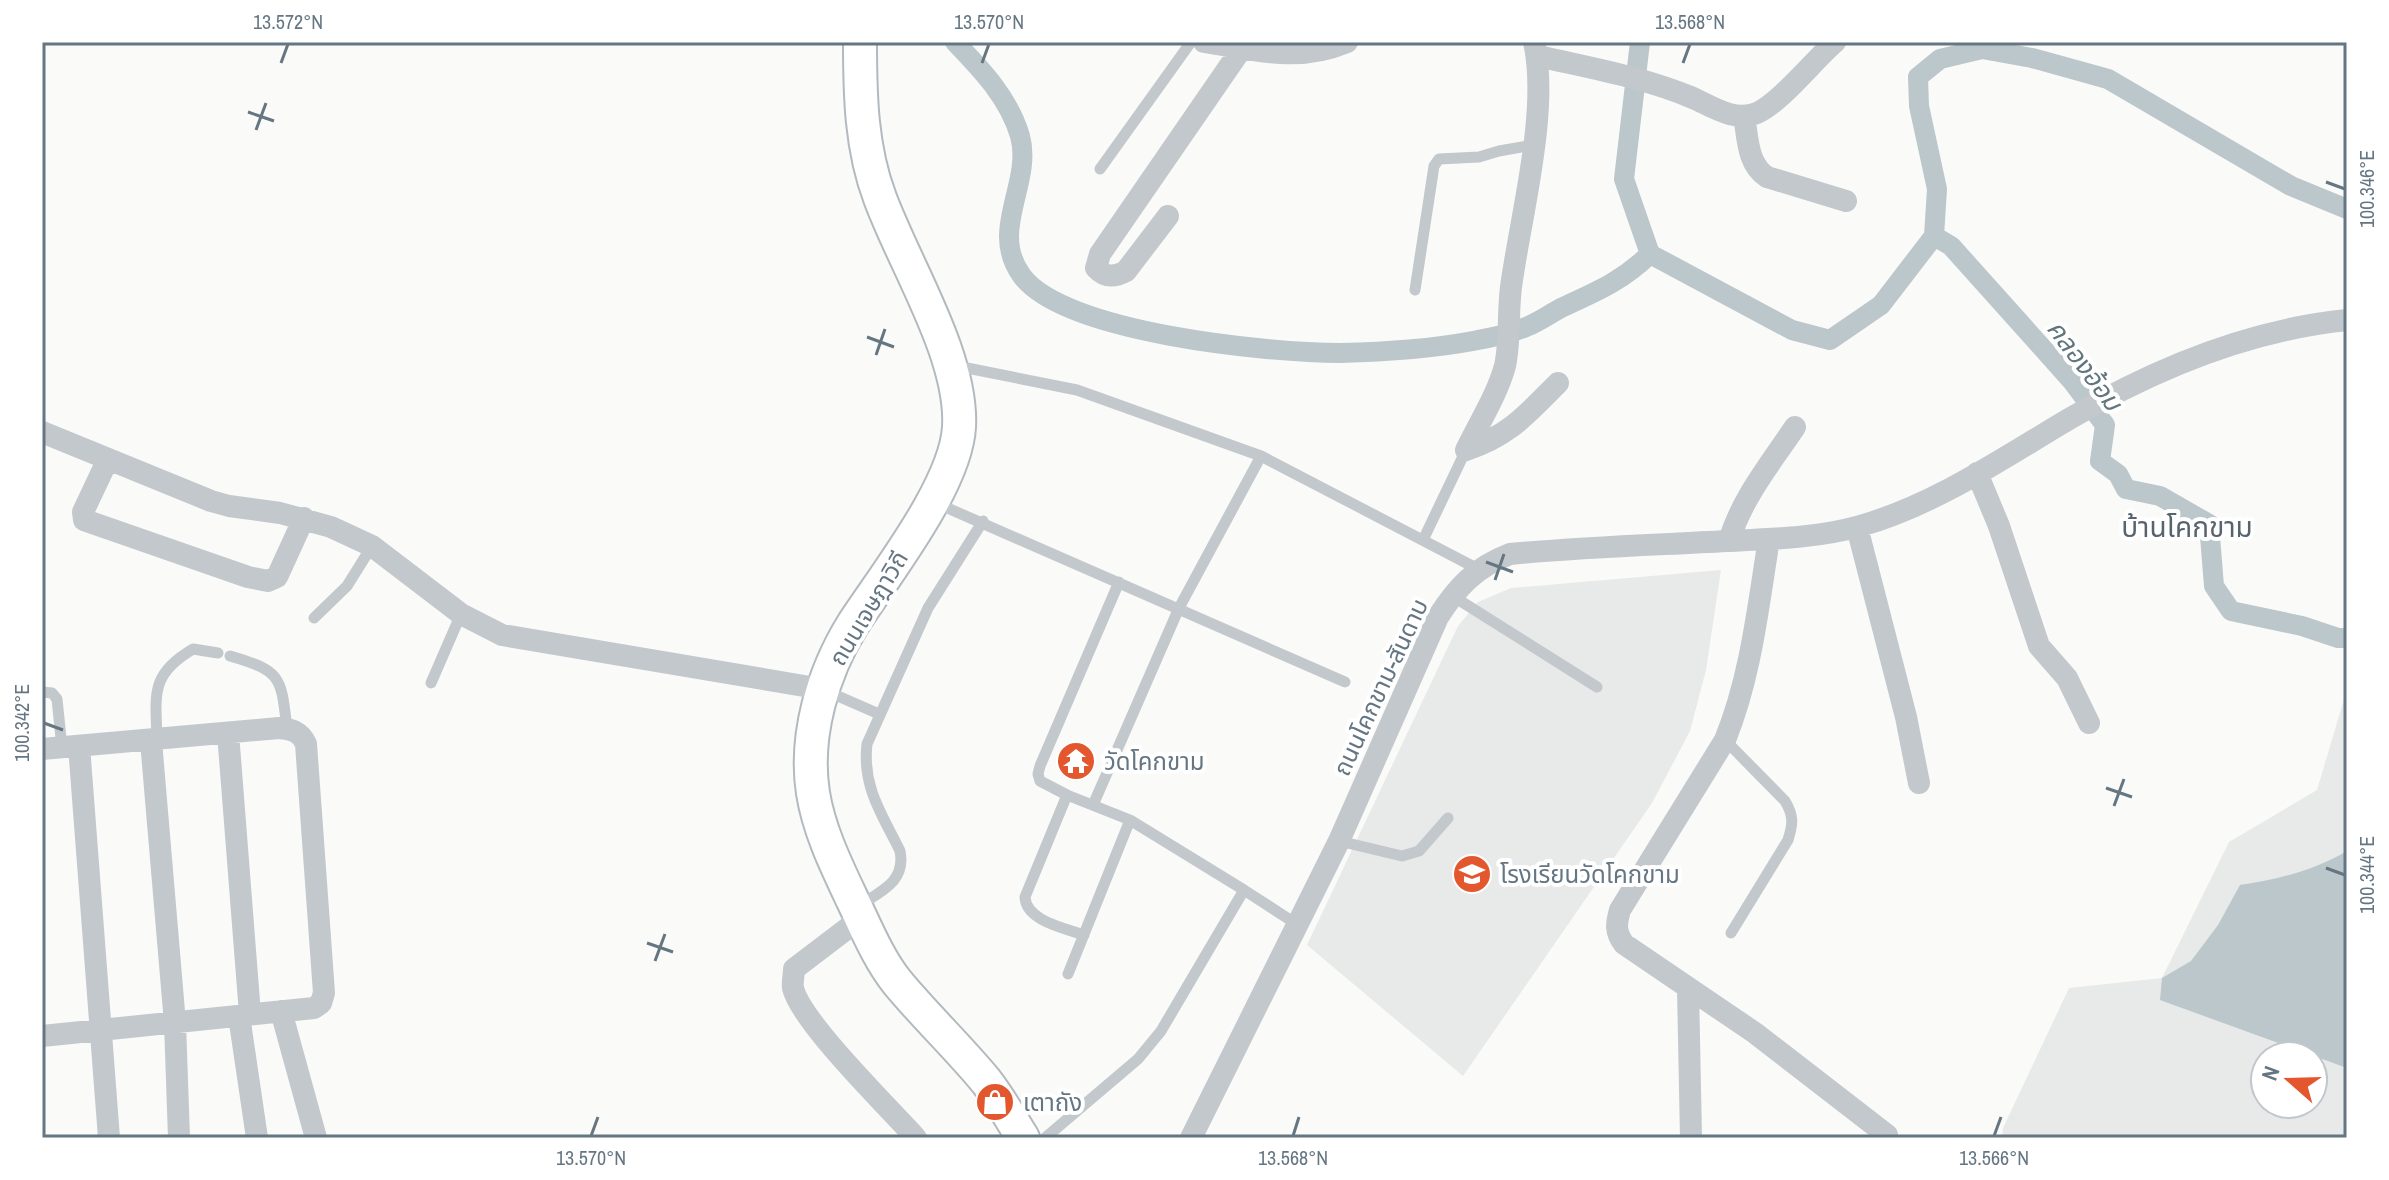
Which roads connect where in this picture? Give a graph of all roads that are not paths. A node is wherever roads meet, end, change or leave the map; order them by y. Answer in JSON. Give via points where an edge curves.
{"nodes":[{"id":1,"x":860,"y":42,"type":"edge"},
{"id":2,"x":1191,"y":42,"type":"edge"},
{"id":3,"x":1204,"y":42,"type":"edge"},
{"id":4,"x":1347,"y":42,"type":"edge"},
{"id":5,"x":1835,"y":42,"type":"edge"},
{"id":6,"x":1242,"y":48,"type":"junction"},
{"id":7,"x":1536,"y":49,"type":"edge"},
{"id":8,"x":1744,"y":116,"type":"junction"},
{"id":9,"x":1533,"y":145,"type":"junction"},
{"id":10,"x":1100,"y":169,"type":"dead end"},
{"id":11,"x":1846,"y":201,"type":"dead end"},
{"id":12,"x":1168,"y":216,"type":"dead end"},
{"id":13,"x":1415,"y":290,"type":"dead end"},
{"id":14,"x":2347,"y":320,"type":"edge"},
{"id":15,"x":951,"y":365,"type":"junction"},
{"id":16,"x":1558,"y":383,"type":"dead end"},
{"id":17,"x":1795,"y":427,"type":"dead end"},
{"id":18,"x":42,"y":432,"type":"edge"},
{"id":19,"x":1466,"y":450,"type":"junction"},
{"id":20,"x":1261,"y":456,"type":"junction"},
{"id":21,"x":108,"y":459,"type":"junction"},
{"id":22,"x":1977,"y":473,"type":"junction"},
{"id":23,"x":931,"y":501,"type":"junction"},
{"id":24,"x":304,"y":518,"type":"junction"},
{"id":25,"x":983,"y":521,"type":"junction"},
{"id":26,"x":1857,"y":527,"type":"junction"},
{"id":27,"x":1424,"y":538,"type":"junction"},
{"id":28,"x":1769,"y":539,"type":"junction"},
{"id":29,"x":1729,"y":541,"type":"junction"},
{"id":30,"x":372,"y":546,"type":"junction"},
{"id":31,"x":1478,"y":569,"type":"junction"},
{"id":32,"x":1119,"y":582,"type":"junction"},
{"id":33,"x":1451,"y":595,"type":"junction"},
{"id":34,"x":1179,"y":608,"type":"junction"},
{"id":35,"x":461,"y":614,"type":"junction"},
{"id":36,"x":314,"y":618,"type":"dead end"},
{"id":37,"x":1345,"y":682,"type":"dead end"},
{"id":38,"x":431,"y":683,"type":"dead end"},
{"id":39,"x":1597,"y":687,"type":"dead end"},
{"id":40,"x":822,"y":689,"type":"junction"},
{"id":41,"x":42,"y":692,"type":"edge"},
{"id":42,"x":879,"y":714,"type":"junction"},
{"id":43,"x":2089,"y":723,"type":"dead end"},
{"id":44,"x":287,"y":729,"type":"junction"},
{"id":45,"x":228,"y":733,"type":"junction"},
{"id":46,"x":1725,"y":740,"type":"junction"},
{"id":47,"x":154,"y":741,"type":"junction"},
{"id":48,"x":61,"y":748,"type":"edge"},
{"id":49,"x":1919,"y":783,"type":"dead end"},
{"id":50,"x":1067,"y":795,"type":"junction"},
{"id":51,"x":1093,"y":805,"type":"junction"},
{"id":52,"x":1448,"y":818,"type":"dead end"},
{"id":53,"x":1130,"y":820,"type":"junction"},
{"id":54,"x":1339,"y":841,"type":"junction"},
{"id":55,"x":1244,"y":890,"type":"junction"},
{"id":56,"x":859,"y":913,"type":"junction"},
{"id":57,"x":1298,"y":925,"type":"junction"},
{"id":58,"x":1731,"y":933,"type":"dead end"},
{"id":59,"x":1084,"y":935,"type":"junction"},
{"id":60,"x":1068,"y":974,"type":"dead end"},
{"id":61,"x":1688,"y":988,"type":"junction"},
{"id":62,"x":281,"y":1011,"type":"junction"},
{"id":63,"x":244,"y":1015,"type":"junction"},
{"id":64,"x":175,"y":1023,"type":"junction"},
{"id":65,"x":101,"y":1030,"type":"junction"},
{"id":66,"x":42,"y":1036,"type":"edge"},
{"id":67,"x":1887,"y":1135,"type":"dead end"},
{"id":68,"x":109,"y":1138,"type":"edge"},
{"id":69,"x":179,"y":1138,"type":"edge"},
{"id":70,"x":257,"y":1138,"type":"edge"},
{"id":71,"x":316,"y":1138,"type":"edge"},
{"id":72,"x":916,"y":1138,"type":"edge"},
{"id":73,"x":1023,"y":1138,"type":"edge"},
{"id":74,"x":1045,"y":1138,"type":"edge"},
{"id":75,"x":1191,"y":1138,"type":"edge"},
{"id":76,"x":1691,"y":1138,"type":"edge"}],
"edges":[{"from":1,"to":15,"type":"street","name":"ถนนเจษฎาวิถี","via":[[867,157]]},
{"from":2,"to":10,"type":"lane"},
{"from":3,"to":6,"type":"street"},
{"from":4,"to":6,"type":"street","via":[[1304,55]]},
{"from":5,"to":8,"type":"street","via":[[1772,103]]},
{"from":6,"to":12,"type":"street","via":[[1100,254],[1096,268],[1109,276],[1126,271]]},
{"from":7,"to":8,"type":"street","via":[[1660,84]]},
{"from":7,"to":9,"type":"street"},
{"from":8,"to":11,"type":"street","via":[[1751,160],[1758,171]]},
{"from":9,"to":13,"type":"lane","via":[[1439,159]]},
{"from":9,"to":19,"type":"street","via":[[1504,369]]},
{"from":14,"to":22,"type":"street","name":"ถนนโคกขาม-สันดาบ","via":[[2264,335],[2147,377]]},
{"from":15,"to":20,"type":"lane","via":[[1077,390]]},
{"from":15,"to":23,"type":"street","name":"ถนนเจษฎาวิถี","via":[[959,431]]},
{"from":16,"to":19,"type":"street","via":[[1518,423]]},
{"from":17,"to":29,"type":"street","via":[[1748,495]]},
{"from":18,"to":21,"type":"street"},
{"from":19,"to":27,"type":"lane"},
{"from":20,"to":27,"type":"lane"},
{"from":20,"to":34,"type":"lane"},
{"from":21,"to":24,"type":"street","via":[[220,503]]},
{"from":21,"to":24,"type":"street","via":[[84,520],[248,577],[277,577]]},
{"from":22,"to":26,"type":"street","name":"ถนนโคกขาม-สันดาบ"},
{"from":22,"to":43,"type":"street","via":[[2039,646],[2067,678]]},
{"from":23,"to":25,"type":"lane"},
{"from":23,"to":40,"type":"street","name":"ถนนเจษฎาวิถี","via":[[851,627]]},
{"from":24,"to":30,"type":"street"},
{"from":25,"to":32,"type":"lane"},
{"from":25,"to":42,"type":"lane","via":[[928,608]]},
{"from":26,"to":28,"type":"street","name":"ถนนโคกขาม-สันดาบ"},
{"from":26,"to":49,"type":"street"},
{"from":27,"to":31,"type":"lane"},
{"from":28,"to":29,"type":"street","name":"ถนนโคกขาม-สันดาบ"},
{"from":28,"to":46,"type":"street","via":[[1745,685]]},
{"from":29,"to":31,"type":"street","name":"ถนนโคกขาม-สันดาบ","via":[[1510,554]]},
{"from":30,"to":35,"type":"street"},
{"from":30,"to":36,"type":"lane","via":[[347,586]]},
{"from":31,"to":33,"type":"street","name":"ถนนโคกขาม-สันดาบ"},
{"from":32,"to":34,"type":"lane"},
{"from":32,"to":50,"type":"lane","via":[[1040,766],[1040,781]]},
{"from":33,"to":39,"type":"lane"},
{"from":33,"to":54,"type":"street","name":"ถนนโคกขาม-สันดาบ"},
{"from":34,"to":37,"type":"lane"},
{"from":34,"to":51,"type":"lane"},
{"from":35,"to":38,"type":"lane"},
{"from":35,"to":40,"type":"street","via":[[517,639]]},
{"from":40,"to":42,"type":"lane"},
{"from":40,"to":56,"type":"street","name":"ถนนเจษฎาวิถี","via":[[812,750],[813,793],[824,836]]},
{"from":41,"to":48,"type":"lane","via":[[57,699]]},
{"from":42,"to":56,"type":"lane","via":[[865,767],[902,862],[894,882]]},
{"from":44,"to":45,"type":"street"},
{"from":44,"to":47,"type":"lane","via":[[283,689],[275,675],[262,665],[193,649],[170,664],[159,680]]},
{"from":44,"to":62,"type":"street","via":[[303,736],[306,744],[324,993],[314,1008]]},
{"from":45,"to":47,"type":"street"},
{"from":45,"to":63,"type":"street"},
{"from":46,"to":58,"type":"lane","via":[[1785,801],[1793,824]]},
{"from":46,"to":61,"type":"street","via":[[1616,924],[1624,944]]},
{"from":47,"to":48,"type":"street"},
{"from":47,"to":64,"type":"street"},
{"from":48,"to":65,"type":"street"},
{"from":50,"to":51,"type":"lane"},
{"from":50,"to":59,"type":"lane","via":[[1025,904],[1034,915]]},
{"from":51,"to":53,"type":"lane"},
{"from":52,"to":54,"type":"lane","via":[[1419,851],[1402,856]]},
{"from":53,"to":55,"type":"lane"},
{"from":53,"to":59,"type":"lane"},
{"from":54,"to":57,"type":"street","name":"ถนนโคกขาม-สันดาบ"},
{"from":55,"to":57,"type":"lane"},
{"from":55,"to":74,"type":"lane","via":[[1161,1031],[1138,1059]]},
{"from":56,"to":72,"type":"street","via":[[794,969],[793,987],[805,1011]]},
{"from":56,"to":73,"type":"street","name":"ถนนเจษฎาวิถี","via":[[895,980],[988,1083]]},
{"from":57,"to":75,"type":"street","name":"ถนนโคกขาม-สันดาบ"},
{"from":59,"to":60,"type":"lane"},
{"from":61,"to":67,"type":"street"},
{"from":61,"to":76,"type":"street"},
{"from":62,"to":63,"type":"street"},
{"from":62,"to":71,"type":"street"},
{"from":63,"to":64,"type":"street"},
{"from":63,"to":70,"type":"street"},
{"from":64,"to":65,"type":"street"},
{"from":64,"to":69,"type":"street"},
{"from":65,"to":66,"type":"street"},
{"from":65,"to":68,"type":"street"}]}
